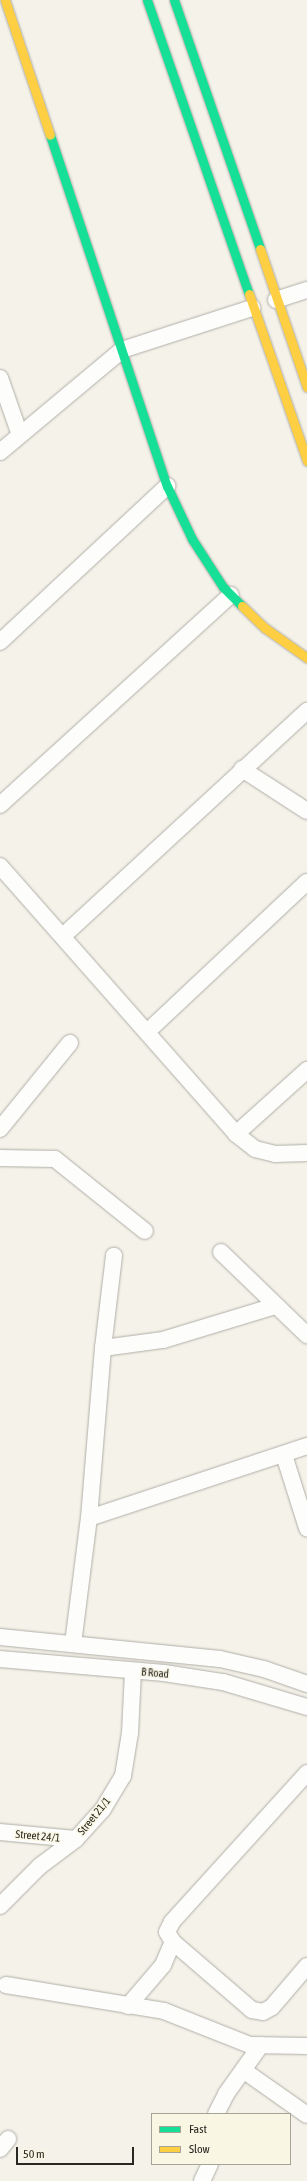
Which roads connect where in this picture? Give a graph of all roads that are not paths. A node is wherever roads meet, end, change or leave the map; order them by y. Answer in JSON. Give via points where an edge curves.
{"nodes":[{"id":1,"x":5,"y":0,"type":"edge"},
{"id":2,"x":147,"y":0,"type":"edge"},
{"id":3,"x":174,"y":0,"type":"edge"},
{"id":4,"x":6,"y":21,"type":"edge"},
{"id":5,"x":307,"y":290,"type":"edge"},
{"id":6,"x":276,"y":300,"type":"junction"},
{"id":7,"x":252,"y":308,"type":"junction"},
{"id":8,"x":122,"y":350,"type":"junction"},
{"id":9,"x":0,"y":378,"type":"edge"},
{"id":10,"x":307,"y":387,"type":"edge"},
{"id":11,"x":20,"y":435,"type":"junction"},
{"id":12,"x":0,"y":452,"type":"edge"},
{"id":13,"x":307,"y":461,"type":"edge"},
{"id":14,"x":167,"y":486,"type":"junction"},
{"id":15,"x":232,"y":595,"type":"junction"},
{"id":16,"x":0,"y":642,"type":"edge"},
{"id":17,"x":307,"y":658,"type":"edge"},
{"id":18,"x":307,"y":711,"type":"edge"},
{"id":19,"x":242,"y":769,"type":"junction"},
{"id":20,"x":0,"y":805,"type":"edge"},
{"id":21,"x":307,"y":811,"type":"edge"},
{"id":22,"x":0,"y":866,"type":"edge"},
{"id":23,"x":307,"y":882,"type":"edge"},
{"id":24,"x":63,"y":936,"type":"junction"},
{"id":25,"x":147,"y":1032,"type":"junction"},
{"id":26,"x":70,"y":1043,"type":"dead end"},
{"id":27,"x":307,"y":1070,"type":"edge"},
{"id":28,"x":0,"y":1129,"type":"edge"},
{"id":29,"x":236,"y":1134,"type":"junction"},
{"id":30,"x":307,"y":1153,"type":"edge"},
{"id":31,"x":0,"y":1158,"type":"edge"},
{"id":32,"x":145,"y":1231,"type":"dead end"},
{"id":33,"x":221,"y":1252,"type":"dead end"},
{"id":34,"x":114,"y":1256,"type":"dead end"},
{"id":35,"x":274,"y":1306,"type":"junction"},
{"id":36,"x":307,"y":1335,"type":"edge"},
{"id":37,"x":103,"y":1348,"type":"junction"},
{"id":38,"x":307,"y":1446,"type":"edge"},
{"id":39,"x":284,"y":1455,"type":"junction"},
{"id":40,"x":89,"y":1518,"type":"junction"},
{"id":41,"x":307,"y":1528,"type":"edge"},
{"id":42,"x":0,"y":1637,"type":"edge"},
{"id":43,"x":73,"y":1644,"type":"junction"},
{"id":44,"x":0,"y":1659,"type":"edge"},
{"id":45,"x":133,"y":1672,"type":"junction"},
{"id":46,"x":307,"y":1684,"type":"edge"},
{"id":47,"x":307,"y":1707,"type":"edge"},
{"id":48,"x":307,"y":1774,"type":"edge"},
{"id":49,"x":0,"y":1832,"type":"edge"},
{"id":50,"x":76,"y":1839,"type":"junction"},
{"id":51,"x":0,"y":1906,"type":"edge"},
{"id":52,"x":173,"y":1942,"type":"junction"},
{"id":53,"x":307,"y":1966,"type":"edge"},
{"id":54,"x":6,"y":1985,"type":"dead end"},
{"id":55,"x":128,"y":2006,"type":"junction"},
{"id":56,"x":260,"y":2045,"type":"junction"},
{"id":57,"x":307,"y":2046,"type":"edge"},
{"id":58,"x":243,"y":2070,"type":"junction"},
{"id":59,"x":217,"y":2113,"type":"edge"},
{"id":60,"x":307,"y":2115,"type":"edge"},
{"id":61,"x":210,"y":2165,"type":"edge"},
{"id":62,"x":202,"y":2181,"type":"edge"}],
"edges":[{"from":1,"to":4,"type":"street"},
{"from":2,"to":7,"type":"street"},
{"from":3,"to":6,"type":"street"},
{"from":4,"to":8,"type":"street"},
{"from":5,"to":6,"type":"street"},
{"from":6,"to":10,"type":"street"},
{"from":7,"to":8,"type":"street"},
{"from":7,"to":13,"type":"street"},
{"from":8,"to":11,"type":"street"},
{"from":8,"to":14,"type":"street"},
{"from":9,"to":11,"type":"street"},
{"from":11,"to":12,"type":"street"},
{"from":14,"to":15,"type":"street","via":[[192,539],[223,587]]},
{"from":14,"to":16,"type":"street"},
{"from":15,"to":17,"type":"street","via":[[265,628]]},
{"from":15,"to":20,"type":"street"},
{"from":18,"to":19,"type":"street"},
{"from":19,"to":21,"type":"street"},
{"from":19,"to":24,"type":"street"},
{"from":22,"to":24,"type":"street"},
{"from":23,"to":25,"type":"street"},
{"from":24,"to":25,"type":"street"},
{"from":25,"to":29,"type":"street"},
{"from":26,"to":28,"type":"street"},
{"from":27,"to":29,"type":"street"},
{"from":29,"to":30,"type":"street","via":[[255,1149],[275,1154]]},
{"from":31,"to":32,"type":"street","via":[[55,1159]]},
{"from":33,"to":35,"type":"street"},
{"from":34,"to":37,"type":"street"},
{"from":35,"to":36,"type":"street"},
{"from":35,"to":37,"type":"street","via":[[163,1340]]},
{"from":37,"to":40,"type":"street"},
{"from":38,"to":39,"type":"street"},
{"from":39,"to":40,"type":"street"},
{"from":39,"to":41,"type":"street"},
{"from":40,"to":43,"type":"street"},
{"from":42,"to":43,"type":"street","name":"B Road"},
{"from":43,"to":46,"type":"street","name":"B Road","via":[[220,1659],[264,1669]]},
{"from":44,"to":45,"type":"street","name":"B Road"},
{"from":45,"to":47,"type":"street","name":"B Road","via":[[223,1682]]},
{"from":45,"to":50,"type":"street","name":"Street 21/1","via":[[130,1733],[123,1776],[103,1809]]},
{"from":48,"to":52,"type":"street","via":[[172,1922],[167,1932]]},
{"from":49,"to":50,"type":"street","name":"Street 24/1"},
{"from":50,"to":51,"type":"street","name":"Street 21/1","via":[[40,1866]]},
{"from":52,"to":53,"type":"street","via":[[252,2010],[263,2012],[272,2007]]},
{"from":52,"to":55,"type":"street","via":[[162,1964]]},
{"from":54,"to":55,"type":"street"},
{"from":55,"to":56,"type":"street","via":[[170,2013],[189,2019],[213,2032],[250,2045]]},
{"from":56,"to":57,"type":"street"},
{"from":56,"to":58,"type":"street"},
{"from":58,"to":59,"type":"street"},
{"from":58,"to":60,"type":"street"},
{"from":61,"to":62,"type":"street"}]}
